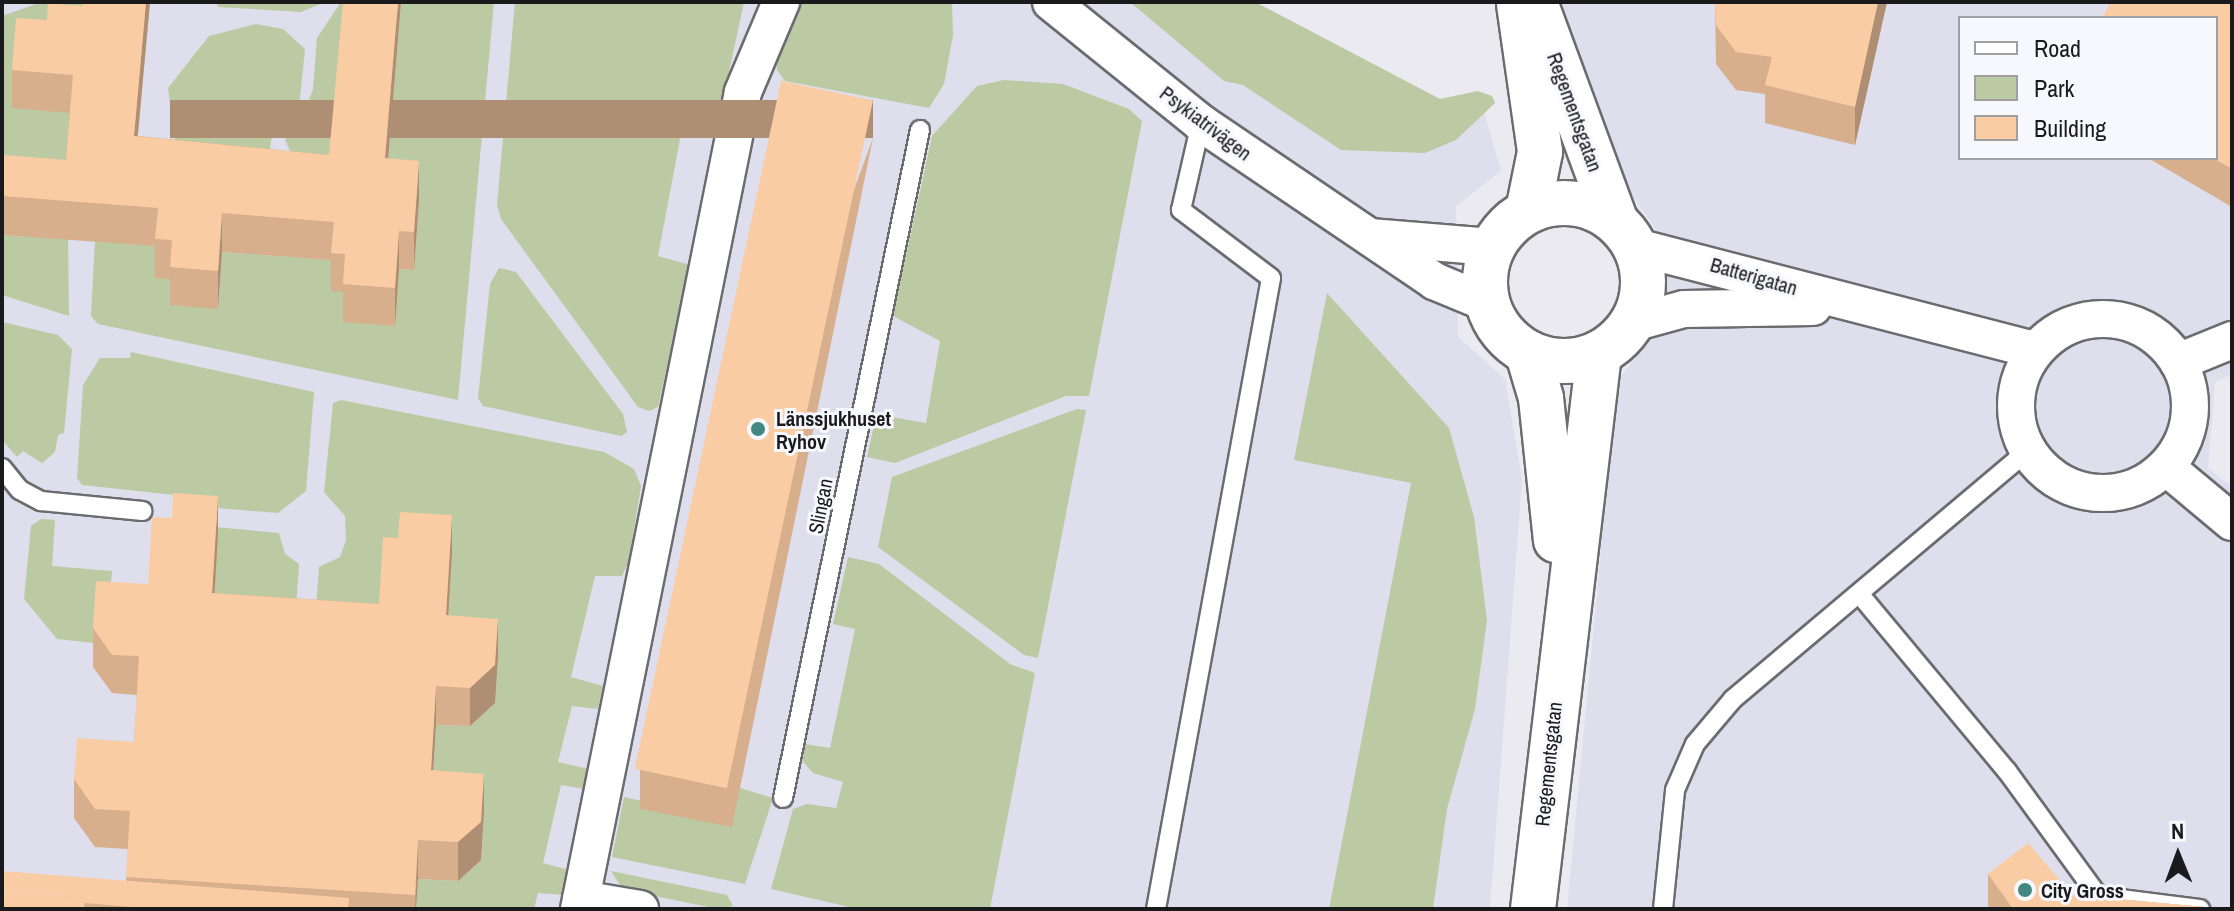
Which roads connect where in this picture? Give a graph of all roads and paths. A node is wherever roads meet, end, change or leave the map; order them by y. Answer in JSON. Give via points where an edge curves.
{"nodes":[{"id":1,"x":781,"y":2,"type":"edge"},
{"id":2,"x":1051,"y":2,"type":"edge"},
{"id":3,"x":1519,"y":2,"type":"edge"},
{"id":4,"x":1535,"y":2,"type":"edge"},
{"id":5,"x":1201,"y":123,"type":"junction"},
{"id":6,"x":920,"y":130,"type":"dead end"},
{"id":7,"x":1528,"y":211,"type":"junction"},
{"id":8,"x":1626,"y":235,"type":"junction"},
{"id":9,"x":1368,"y":237,"type":"junction"},
{"id":10,"x":1492,"y":247,"type":"junction"},
{"id":11,"x":1487,"y":303,"type":"junction"},
{"id":12,"x":1871,"y":309,"type":"junction"},
{"id":13,"x":1633,"y":323,"type":"junction"},
{"id":14,"x":2232,"y":340,"type":"edge"},
{"id":15,"x":2035,"y":350,"type":"junction"},
{"id":16,"x":1528,"y":354,"type":"junction"},
{"id":17,"x":1599,"y":354,"type":"junction"},
{"id":18,"x":2178,"y":362,"type":"junction"},
{"id":19,"x":2027,"y":451,"type":"junction"},
{"id":20,"x":2166,"y":467,"type":"junction"},
{"id":21,"x":2,"y":468,"type":"edge"},
{"id":22,"x":143,"y":511,"type":"dead end"},
{"id":23,"x":2232,"y":522,"type":"edge"},
{"id":24,"x":1861,"y":596,"type":"junction"},
{"id":25,"x":1563,"y":620,"type":"junction"},
{"id":26,"x":783,"y":798,"type":"dead end"},
{"id":27,"x":580,"y":904,"type":"edge"},
{"id":28,"x":640,"y":909,"type":"edge"},
{"id":29,"x":1156,"y":909,"type":"edge"},
{"id":30,"x":1533,"y":909,"type":"edge"},
{"id":31,"x":1663,"y":909,"type":"edge"},
{"id":32,"x":2200,"y":909,"type":"edge"}],
"edges":[{"from":1,"to":27,"type":"street","via":[[743,92]]},
{"from":2,"to":5,"type":"street","name":"Psykiatrivägen"},
{"from":3,"to":7,"type":"street","name":"Regementsgatan","via":[[1540,152]]},
{"from":4,"to":8,"type":"street","name":"Regementsgatan"},
{"from":5,"to":9,"type":"street","name":"Psykiatrivägen"},
{"from":5,"to":29,"type":"lane","via":[[1181,210],[1271,278]]},
{"from":6,"to":26,"type":"lane","name":"Slingan"},
{"from":7,"to":8,"type":"street","via":[[1574,203]]},
{"from":7,"to":10,"type":"street","via":[[1507,226]]},
{"from":8,"to":12,"type":"street","name":"Batterigatan"},
{"from":8,"to":13,"type":"street","via":[[1643,273],[1642,299]]},
{"from":9,"to":10,"type":"street","name":"Psykiatrivägen"},
{"from":9,"to":11,"type":"street","name":"Psykiatrivägen","via":[[1434,281]]},
{"from":10,"to":11,"type":"street","via":[[1484,284]]},
{"from":11,"to":16,"type":"street","via":[[1503,333]]},
{"from":12,"to":13,"type":"street","name":"Batterigatan","via":[[1697,309]]},
{"from":12,"to":15,"type":"street","name":"Batterigatan"},
{"from":13,"to":17,"type":"street"},
{"from":14,"to":18,"type":"street"},
{"from":15,"to":18,"type":"street","via":[[2082,321],[2110,319],[2161,340]]},
{"from":15,"to":19,"type":"street","via":[[2016,399]]},
{"from":16,"to":17,"type":"street","via":[[1575,361]]},
{"from":16,"to":25,"type":"street","name":"Regementsgatan","via":[[1541,398]]},
{"from":17,"to":25,"type":"street","name":"Regementsgatan"},
{"from":18,"to":20,"type":"street","via":[[2189,389],[2190,417],[2182,444]]},
{"from":19,"to":20,"type":"street","via":[[2044,471],[2093,493],[2145,483]]},
{"from":19,"to":24,"type":"lane"},
{"from":20,"to":23,"type":"street"},
{"from":21,"to":22,"type":"lane","via":[[20,490],[41,501]]},
{"from":24,"to":31,"type":"lane","via":[[1733,699],[1695,744],[1675,790]]},
{"from":24,"to":32,"type":"lane","via":[[2007,771],[2098,896]]},
{"from":25,"to":30,"type":"street","name":"Regementsgatan"},
{"from":27,"to":28,"type":"street"}]}
